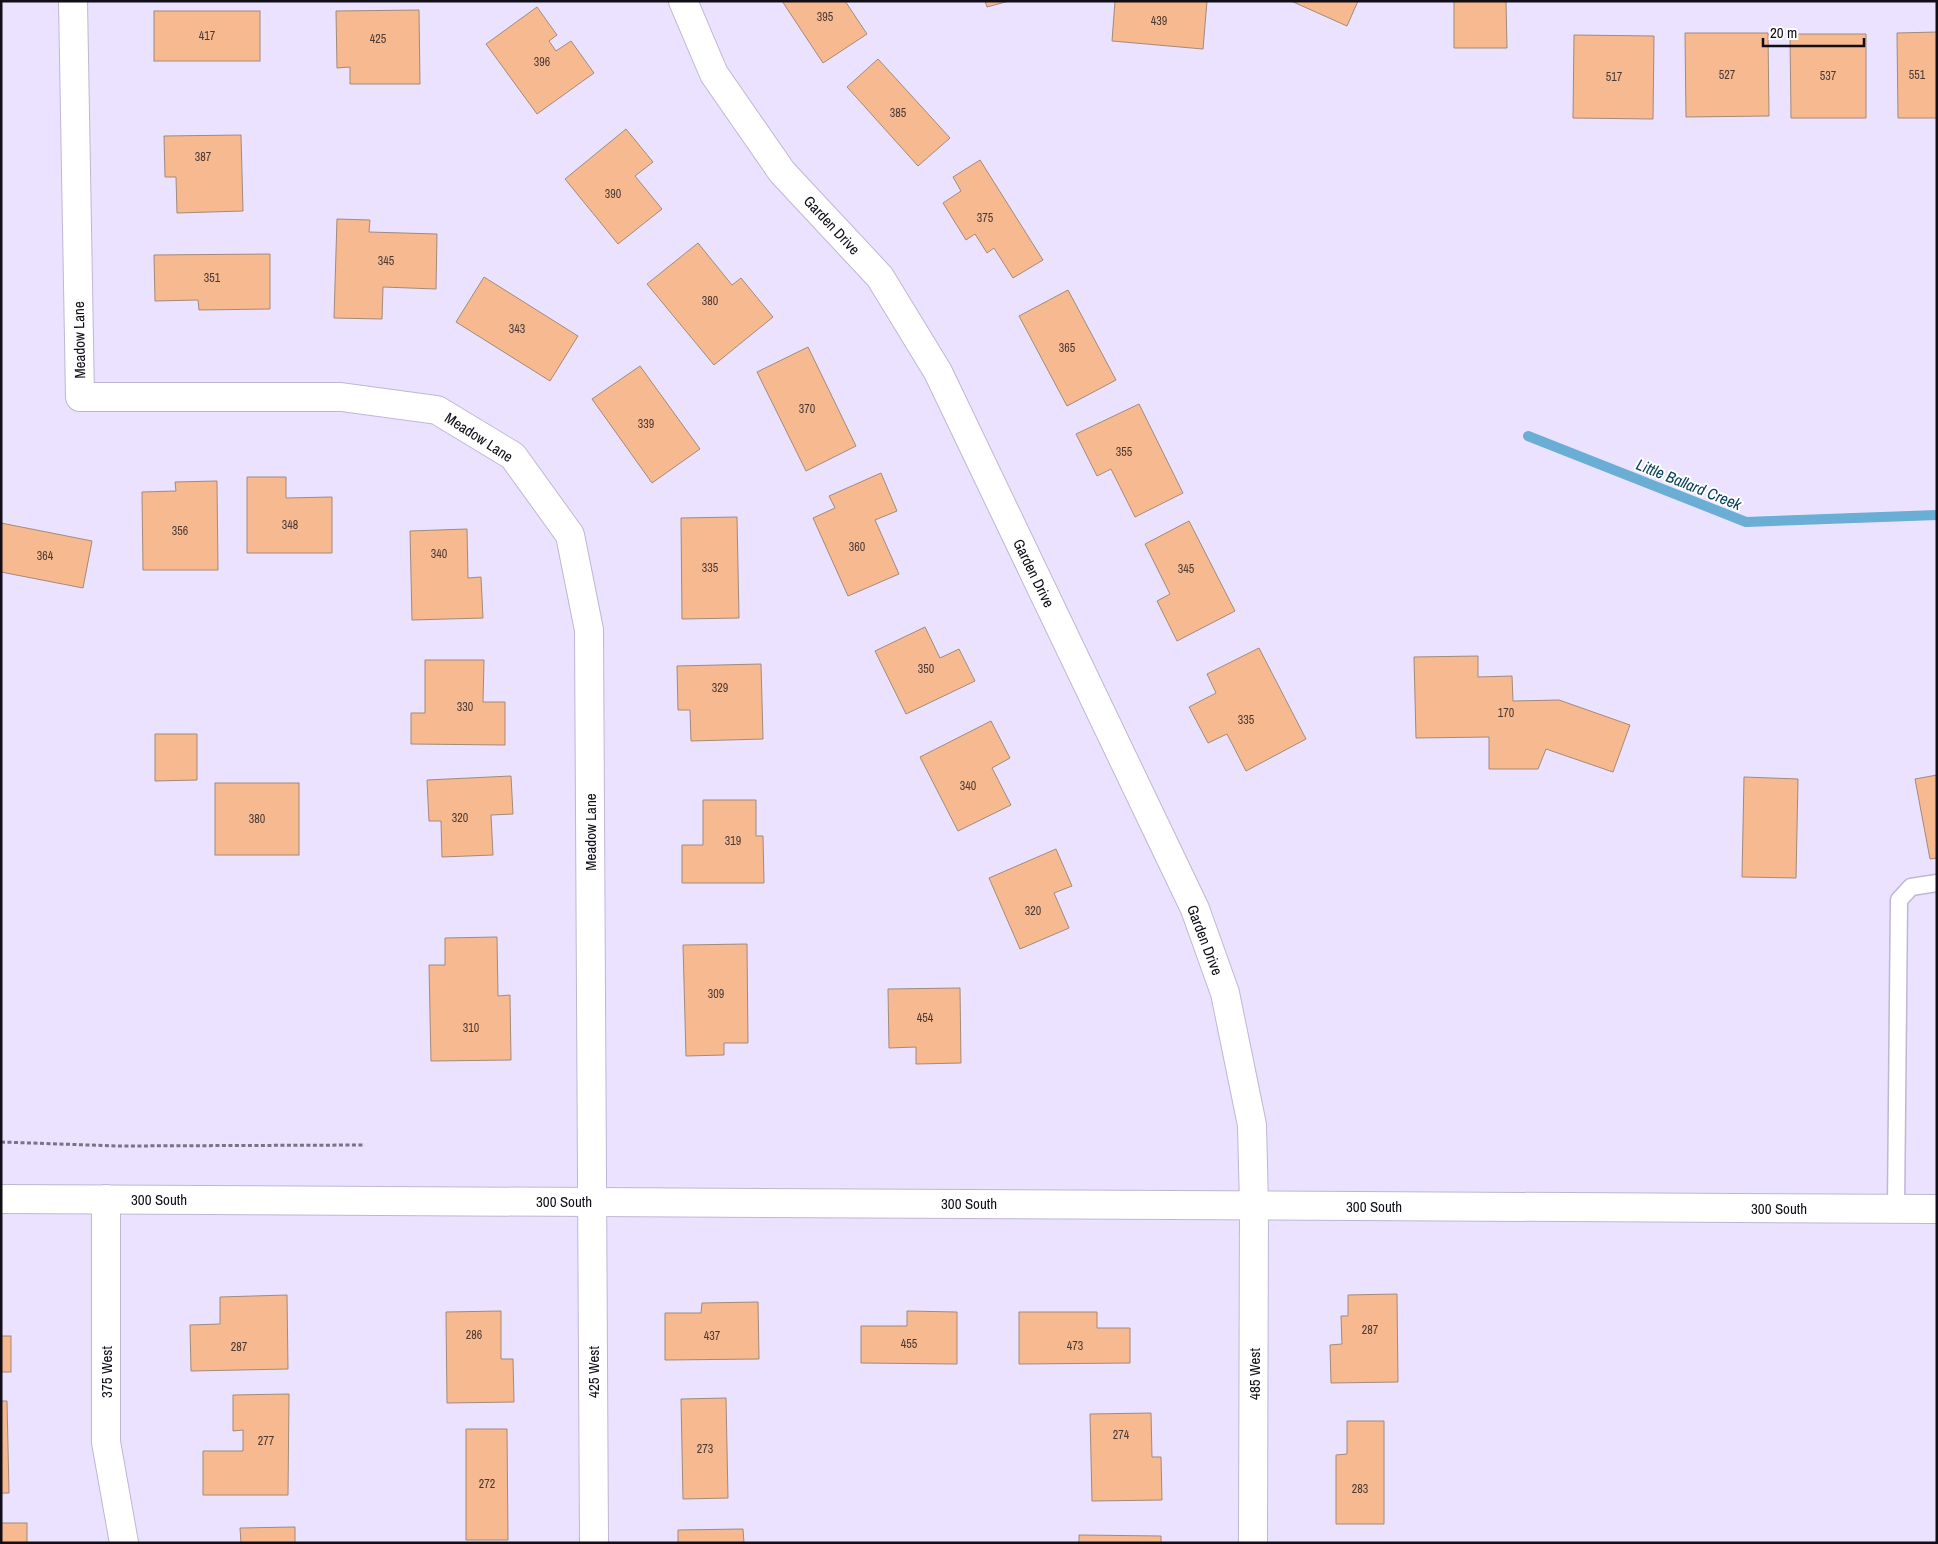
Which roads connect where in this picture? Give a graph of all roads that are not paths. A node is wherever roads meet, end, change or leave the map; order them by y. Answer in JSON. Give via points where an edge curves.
{"nodes":[{"id":1,"x":74,"y":1,"type":"edge"},
{"id":2,"x":683,"y":1,"type":"edge"},
{"id":3,"x":1937,"y":883,"type":"edge"},
{"id":4,"x":1,"y":1199,"type":"edge"},
{"id":5,"x":106,"y":1199,"type":"junction"},
{"id":6,"x":592,"y":1201,"type":"junction"},
{"id":7,"x":1254,"y":1205,"type":"junction"},
{"id":8,"x":1896,"y":1208,"type":"junction"},
{"id":9,"x":1937,"y":1209,"type":"edge"},
{"id":10,"x":124,"y":1543,"type":"edge"},
{"id":11,"x":594,"y":1543,"type":"edge"},
{"id":12,"x":1253,"y":1543,"type":"edge"}],
"edges":[{"from":1,"to":6,"type":"street","name":"Meadow Lane","via":[[80,397],[341,397],[437,410],[513,456],[570,535],[589,630]]},
{"from":2,"to":7,"type":"street","name":"Garden Drive","via":[[714,74],[782,172],[880,277],[938,372],[1195,909],[1225,993],[1252,1125]]},
{"from":3,"to":8,"type":"lane","via":[[1911,887],[1900,900]]},
{"from":4,"to":5,"type":"street","name":"300 South"},
{"from":5,"to":6,"type":"street","name":"300 South"},
{"from":5,"to":10,"type":"street","name":"375 West","via":[[106,1442]]},
{"from":6,"to":7,"type":"street","name":"300 South"},
{"from":6,"to":11,"type":"street","name":"425 West"},
{"from":7,"to":8,"type":"street","name":"300 South"},
{"from":7,"to":12,"type":"street","name":"485 West"},
{"from":8,"to":9,"type":"street","name":"300 South"}]}
